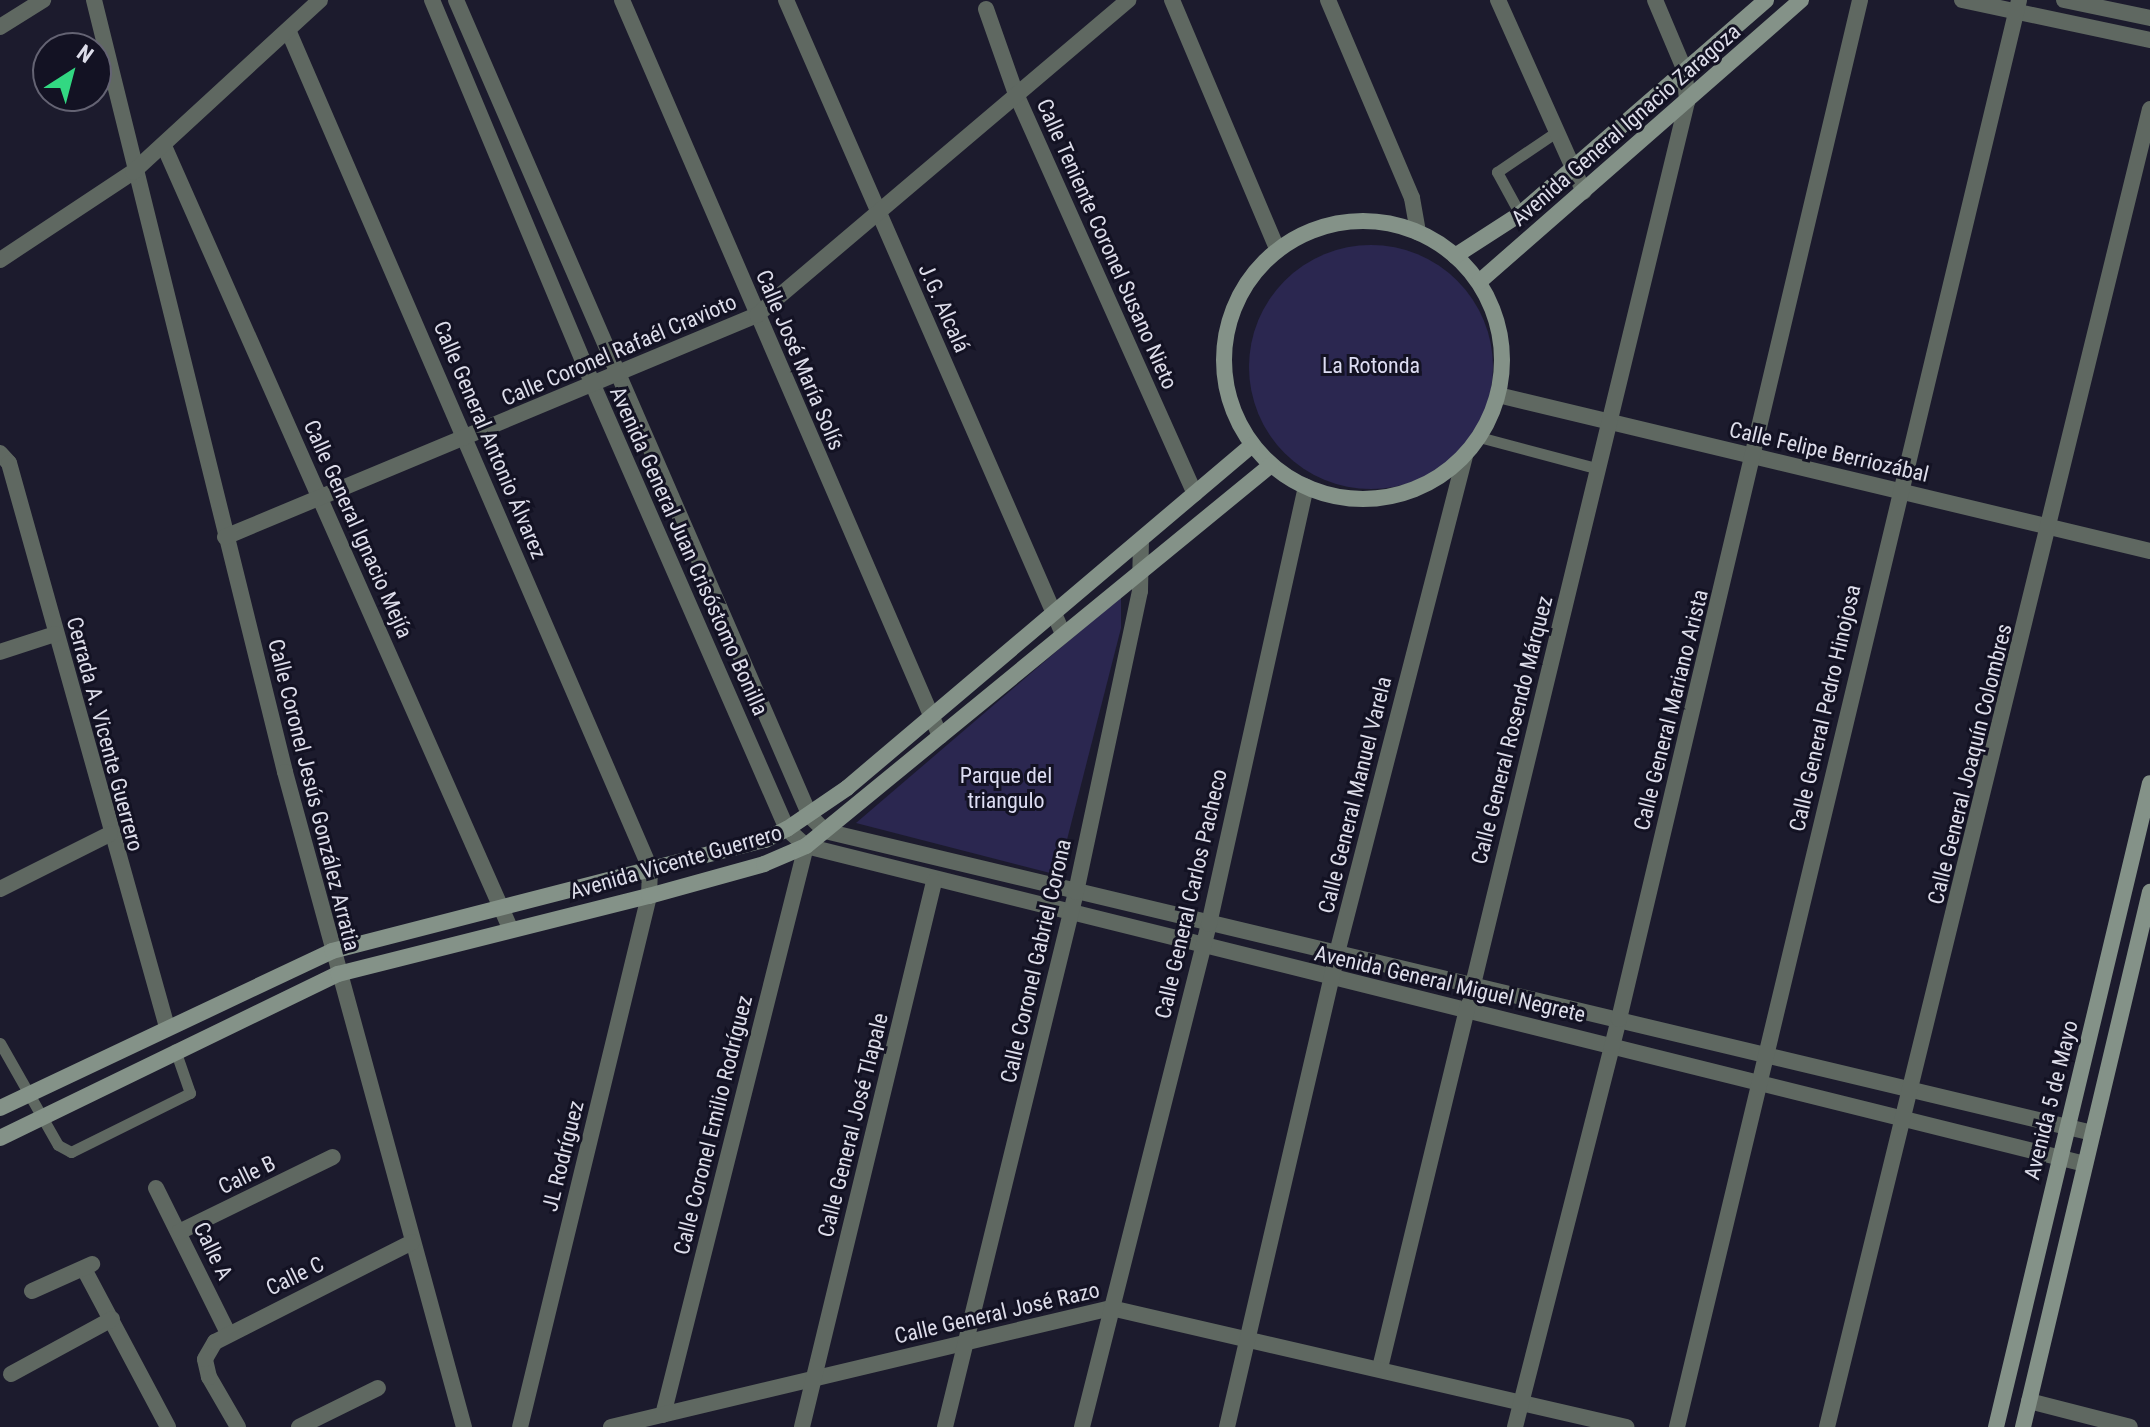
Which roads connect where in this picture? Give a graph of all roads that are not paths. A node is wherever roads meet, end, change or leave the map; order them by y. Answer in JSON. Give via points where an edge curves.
{"nodes":[{"id":1,"x":43,"y":0,"type":"edge"},
{"id":2,"x":94,"y":0,"type":"edge"},
{"id":3,"x":320,"y":0,"type":"edge"},
{"id":4,"x":432,"y":0,"type":"edge"},
{"id":5,"x":456,"y":0,"type":"edge"},
{"id":6,"x":622,"y":0,"type":"edge"},
{"id":7,"x":786,"y":0,"type":"edge"},
{"id":8,"x":1129,"y":0,"type":"edge"},
{"id":9,"x":1172,"y":0,"type":"edge"},
{"id":10,"x":1328,"y":0,"type":"edge"},
{"id":11,"x":1498,"y":0,"type":"edge"},
{"id":12,"x":1655,"y":0,"type":"edge"},
{"id":13,"x":1766,"y":0,"type":"edge"},
{"id":14,"x":1801,"y":0,"type":"edge"},
{"id":15,"x":1860,"y":0,"type":"edge"},
{"id":16,"x":1962,"y":0,"type":"edge"},
{"id":17,"x":2064,"y":0,"type":"edge"},
{"id":18,"x":2018,"y":6,"type":"edge"},
{"id":19,"x":986,"y":9,"type":"dead end"},
{"id":20,"x":2150,"y":18,"type":"edge"},
{"id":21,"x":0,"y":27,"type":"edge"},
{"id":22,"x":288,"y":30,"type":"junction"},
{"id":23,"x":2150,"y":40,"type":"edge"},
{"id":24,"x":1685,"y":71,"type":"junction"},
{"id":25,"x":1016,"y":94,"type":"junction"},
{"id":26,"x":1687,"y":102,"type":"junction"},
{"id":27,"x":2150,"y":109,"type":"edge"},
{"id":28,"x":1556,"y":132,"type":"junction"},
{"id":29,"x":164,"y":146,"type":"junction"},
{"id":30,"x":1572,"y":169,"type":"junction"},
{"id":31,"x":133,"y":172,"type":"junction"},
{"id":32,"x":1584,"y":192,"type":"junction"},
{"id":33,"x":877,"y":211,"type":"junction"},
{"id":34,"x":1520,"y":214,"type":"junction"},
{"id":35,"x":1418,"y":232,"type":"junction"},
{"id":36,"x":1277,"y":249,"type":"junction"},
{"id":37,"x":1455,"y":256,"type":"junction"},
{"id":38,"x":0,"y":260,"type":"edge"},
{"id":39,"x":1479,"y":282,"type":"junction"},
{"id":40,"x":757,"y":315,"type":"junction"},
{"id":41,"x":616,"y":376,"type":"junction"},
{"id":42,"x":593,"y":385,"type":"junction"},
{"id":43,"x":1498,"y":395,"type":"junction"},
{"id":44,"x":1611,"y":422,"type":"junction"},
{"id":45,"x":1479,"y":437,"type":"junction"},
{"id":46,"x":466,"y":438,"type":"junction"},
{"id":47,"x":1252,"y":445,"type":"junction"},
{"id":48,"x":1,"y":454,"type":"edge"},
{"id":49,"x":1465,"y":456,"type":"junction"},
{"id":50,"x":1754,"y":457,"type":"junction"},
{"id":51,"x":1271,"y":465,"type":"junction"},
{"id":52,"x":1599,"y":469,"type":"junction"},
{"id":53,"x":1306,"y":487,"type":"junction"},
{"id":54,"x":1899,"y":491,"type":"junction"},
{"id":55,"x":1195,"y":494,"type":"junction"},
{"id":56,"x":322,"y":500,"type":"junction"},
{"id":57,"x":2051,"y":528,"type":"junction"},
{"id":58,"x":225,"y":537,"type":"junction"},
{"id":59,"x":1141,"y":540,"type":"junction"},
{"id":60,"x":2150,"y":551,"type":"edge"},
{"id":61,"x":1142,"y":570,"type":"junction"},
{"id":62,"x":1055,"y":611,"type":"junction"},
{"id":63,"x":55,"y":634,"type":"junction"},
{"id":64,"x":1063,"y":634,"type":"junction"},
{"id":65,"x":0,"y":652,"type":"edge"},
{"id":66,"x":929,"y":716,"type":"junction"},
{"id":67,"x":940,"y":736,"type":"junction"},
{"id":68,"x":2150,"y":783,"type":"edge"},
{"id":69,"x":810,"y":816,"type":"junction"},
{"id":70,"x":787,"y":829,"type":"junction"},
{"id":71,"x":825,"y":831,"type":"junction"},
{"id":72,"x":110,"y":834,"type":"junction"},
{"id":73,"x":806,"y":846,"type":"junction"},
{"id":74,"x":650,"y":868,"type":"junction"},
{"id":75,"x":934,"y":882,"type":"junction"},
{"id":76,"x":0,"y":889,"type":"edge"},
{"id":77,"x":1076,"y":892,"type":"junction"},
{"id":78,"x":2150,"y":892,"type":"edge"},
{"id":79,"x":649,"y":896,"type":"junction"},
{"id":80,"x":501,"y":906,"type":"junction"},
{"id":81,"x":1070,"y":916,"type":"junction"},
{"id":82,"x":1209,"y":924,"type":"junction"},
{"id":83,"x":511,"y":930,"type":"junction"},
{"id":84,"x":1203,"y":948,"type":"junction"},
{"id":85,"x":332,"y":951,"type":"junction"},
{"id":86,"x":1337,"y":953,"type":"junction"},
{"id":87,"x":338,"y":974,"type":"junction"},
{"id":88,"x":1331,"y":979,"type":"junction"},
{"id":89,"x":1472,"y":985,"type":"junction"},
{"id":90,"x":2101,"y":989,"type":"junction"},
{"id":91,"x":2125,"y":995,"type":"junction"},
{"id":92,"x":1466,"y":1010,"type":"junction"},
{"id":93,"x":1619,"y":1019,"type":"junction"},
{"id":94,"x":167,"y":1027,"type":"junction"},
{"id":95,"x":0,"y":1043,"type":"edge"},
{"id":96,"x":1613,"y":1045,"type":"junction"},
{"id":97,"x":175,"y":1050,"type":"junction"},
{"id":98,"x":1767,"y":1055,"type":"junction"},
{"id":99,"x":1761,"y":1082,"type":"junction"},
{"id":100,"x":1911,"y":1089,"type":"junction"},
{"id":101,"x":27,"y":1094,"type":"junction"},
{"id":102,"x":0,"y":1108,"type":"edge"},
{"id":103,"x":1904,"y":1117,"type":"junction"},
{"id":104,"x":41,"y":1118,"type":"junction"},
{"id":105,"x":2067,"y":1127,"type":"junction"},
{"id":106,"x":2093,"y":1133,"type":"junction"},
{"id":107,"x":0,"y":1138,"type":"edge"},
{"id":108,"x":333,"y":1157,"type":"dead end"},
{"id":109,"x":2060,"y":1157,"type":"junction"},
{"id":110,"x":2085,"y":1164,"type":"junction"},
{"id":111,"x":156,"y":1188,"type":"dead end"},
{"id":112,"x":179,"y":1232,"type":"junction"},
{"id":113,"x":412,"y":1242,"type":"junction"},
{"id":114,"x":32,"y":1291,"type":"dead end"},
{"id":115,"x":1111,"y":1308,"type":"junction"},
{"id":116,"x":2022,"y":1308,"type":"junction"},
{"id":117,"x":2048,"y":1313,"type":"junction"},
{"id":118,"x":112,"y":1319,"type":"junction"},
{"id":119,"x":228,"y":1333,"type":"junction"},
{"id":120,"x":1248,"y":1339,"type":"junction"},
{"id":121,"x":966,"y":1342,"type":"junction"},
{"id":122,"x":1380,"y":1368,"type":"junction"},
{"id":123,"x":11,"y":1374,"type":"dead end"},
{"id":124,"x":814,"y":1379,"type":"junction"},
{"id":125,"x":378,"y":1388,"type":"dead end"},
{"id":126,"x":2029,"y":1401,"type":"junction"},
{"id":127,"x":1521,"y":1402,"type":"junction"},
{"id":128,"x":663,"y":1415,"type":"junction"},
{"id":129,"x":168,"y":1427,"type":"edge"},
{"id":130,"x":238,"y":1427,"type":"edge"},
{"id":131,"x":299,"y":1427,"type":"edge"},
{"id":132,"x":464,"y":1427,"type":"edge"},
{"id":133,"x":520,"y":1427,"type":"edge"},
{"id":134,"x":611,"y":1427,"type":"edge"},
{"id":135,"x":802,"y":1427,"type":"edge"},
{"id":136,"x":945,"y":1427,"type":"edge"},
{"id":137,"x":1082,"y":1427,"type":"edge"},
{"id":138,"x":1227,"y":1427,"type":"edge"},
{"id":139,"x":1515,"y":1427,"type":"edge"},
{"id":140,"x":1626,"y":1427,"type":"edge"},
{"id":141,"x":1677,"y":1427,"type":"edge"},
{"id":142,"x":1827,"y":1427,"type":"edge"},
{"id":143,"x":1996,"y":1427,"type":"edge"},
{"id":144,"x":2023,"y":1427,"type":"edge"},
{"id":145,"x":2130,"y":1427,"type":"edge"}],
"edges":[{"from":1,"to":21,"type":"street"},
{"from":2,"to":31,"type":"street","name":"Calle Coronel Jesús González Arratia"},
{"from":3,"to":22,"type":"street"},
{"from":4,"to":42,"type":"street","name":"Avenida General Juan Crisóstomo Bonilla"},
{"from":5,"to":41,"type":"street","name":"Avenida General Juan Crisóstomo Bonilla"},
{"from":6,"to":40,"type":"street","name":"Calle José María Solís"},
{"from":7,"to":33,"type":"street","name":"J.G. Alcalá"},
{"from":8,"to":25,"type":"street","name":"Calle Coronel Rafaél Cravioto"},
{"from":9,"to":36,"type":"street"},
{"from":10,"to":35,"type":"street","via":[[1412,198]]},
{"from":11,"to":28,"type":"street"},
{"from":12,"to":24,"type":"street","name":"Calle General Rosendo Márquez"},
{"from":13,"to":24,"type":"main road","name":"Avenida General Ignacio Zaragoza"},
{"from":14,"to":26,"type":"main road","name":"Avenida General Ignacio Zaragoza"},
{"from":15,"to":50,"type":"street","name":"Calle General Mariano Arista"},
{"from":16,"to":18,"type":"street"},
{"from":17,"to":20,"type":"street"},
{"from":18,"to":23,"type":"street"},
{"from":18,"to":54,"type":"street","name":"Calle General Pedro Hinojosa"},
{"from":19,"to":25,"type":"street","name":"Calle Teniente Coronel Susano Nieto"},
{"from":22,"to":29,"type":"street"},
{"from":22,"to":46,"type":"street","name":"Calle General Antonio Álvarez"},
{"from":24,"to":26,"type":"street","name":"Calle General Rosendo Márquez"},
{"from":24,"to":30,"type":"main road","name":"Avenida General Ignacio Zaragoza"},
{"from":25,"to":33,"type":"street","name":"Calle Coronel Rafaél Cravioto"},
{"from":25,"to":55,"type":"street","name":"Calle Teniente Coronel Susano Nieto"},
{"from":26,"to":32,"type":"main road","name":"Avenida General Ignacio Zaragoza"},
{"from":26,"to":44,"type":"street","name":"Calle General Rosendo Márquez"},
{"from":27,"to":57,"type":"street","name":"Calle General Joaquín Colombres"},
{"from":28,"to":30,"type":"street"},
{"from":28,"to":34,"type":"lane","via":[[1497,172]]},
{"from":29,"to":31,"type":"street"},
{"from":29,"to":56,"type":"street","name":"Calle General Ignacio Mejía"},
{"from":30,"to":32,"type":"street"},
{"from":30,"to":34,"type":"main road","name":"Avenida General Ignacio Zaragoza"},
{"from":31,"to":38,"type":"street"},
{"from":31,"to":58,"type":"street","name":"Calle Coronel Jesús González Arratia"},
{"from":32,"to":39,"type":"main road","name":"Avenida General Ignacio Zaragoza"},
{"from":33,"to":40,"type":"street","name":"Calle Coronel Rafaél Cravioto"},
{"from":33,"to":62,"type":"street","name":"J.G. Alcalá"},
{"from":34,"to":37,"type":"main road","name":"Avenida General Ignacio Zaragoza"},
{"from":35,"to":36,"type":"main road","via":[[1390,223],[1345,222],[1303,234]]},
{"from":35,"to":37,"type":"main road"},
{"from":36,"to":47,"type":"main road","via":[[1239,296],[1224,342],[1231,402]]},
{"from":37,"to":39,"type":"main road"},
{"from":39,"to":43,"type":"main road","via":[[1501,337]]},
{"from":40,"to":41,"type":"street","name":"Calle Coronel Rafaél Cravioto"},
{"from":40,"to":66,"type":"street","name":"Calle José María Solís"},
{"from":41,"to":42,"type":"street","name":"Calle Coronel Rafaél Cravioto"},
{"from":41,"to":69,"type":"street","name":"Avenida General Juan Crisóstomo Bonilla"},
{"from":42,"to":46,"type":"street","name":"Calle Coronel Rafaél Cravioto"},
{"from":42,"to":70,"type":"street","name":"Avenida General Juan Crisóstomo Bonilla"},
{"from":43,"to":44,"type":"street","name":"Calle Felipe Berriozábal"},
{"from":43,"to":45,"type":"main road"},
{"from":44,"to":50,"type":"street","name":"Calle Felipe Berriozábal"},
{"from":44,"to":52,"type":"street","name":"Calle General Rosendo Márquez"},
{"from":45,"to":49,"type":"main road"},
{"from":45,"to":52,"type":"lane"},
{"from":46,"to":56,"type":"street","name":"Calle Coronel Rafaél Cravioto"},
{"from":46,"to":74,"type":"street","name":"Calle General Antonio Álvarez"},
{"from":47,"to":51,"type":"main road"},
{"from":47,"to":55,"type":"main road","name":"Avenida Vicente Guerrero"},
{"from":48,"to":63,"type":"street","name":"Cerrada A. Vicente Guerrero","via":[[9,463]]},
{"from":49,"to":53,"type":"main road","via":[[1439,478],[1408,493],[1373,500],[1339,498]]},
{"from":49,"to":86,"type":"street","name":"Calle General Manuel Varela"},
{"from":50,"to":54,"type":"street","name":"Calle Felipe Berriozábal"},
{"from":50,"to":93,"type":"street","name":"Calle General Mariano Arista"},
{"from":51,"to":53,"type":"main road"},
{"from":51,"to":61,"type":"main road","name":"Avenida Vicente Guerrero"},
{"from":52,"to":89,"type":"street","name":"Calle General Rosendo Márquez"},
{"from":53,"to":82,"type":"street","name":"Calle General Carlos Pacheco"},
{"from":54,"to":57,"type":"street","name":"Calle Felipe Berriozábal"},
{"from":54,"to":98,"type":"street","name":"Calle General Pedro Hinojosa"},
{"from":55,"to":59,"type":"main road","name":"Avenida Vicente Guerrero"},
{"from":56,"to":58,"type":"street","name":"Calle Coronel Rafaél Cravioto"},
{"from":56,"to":80,"type":"street","name":"Calle General Ignacio Mejía"},
{"from":57,"to":60,"type":"street","name":"Calle Felipe Berriozábal"},
{"from":57,"to":100,"type":"street","name":"Calle General Joaquín Colombres"},
{"from":58,"to":85,"type":"street","name":"Calle Coronel Jesús González Arratia"},
{"from":59,"to":61,"type":"street","name":"Calle Coronel Gabriel Corona"},
{"from":59,"to":62,"type":"main road","name":"Avenida Vicente Guerrero"},
{"from":61,"to":64,"type":"main road","name":"Avenida Vicente Guerrero"},
{"from":61,"to":77,"type":"street","name":"Calle Coronel Gabriel Corona"},
{"from":62,"to":64,"type":"street","name":"J.G. Alcalá"},
{"from":62,"to":66,"type":"main road","name":"Avenida Vicente Guerrero"},
{"from":63,"to":65,"type":"street"},
{"from":63,"to":72,"type":"street","name":"Cerrada A. Vicente Guerrero"},
{"from":64,"to":67,"type":"main road","name":"Avenida Vicente Guerrero"},
{"from":66,"to":67,"type":"street","name":"Calle José María Solís"},
{"from":66,"to":69,"type":"main road","name":"Avenida Vicente Guerrero"},
{"from":67,"to":71,"type":"main road","name":"Avenida Vicente Guerrero"},
{"from":68,"to":90,"type":"main road","name":"Avenida 5 de Mayo"},
{"from":69,"to":70,"type":"main road","name":"Avenida Vicente Guerrero"},
{"from":69,"to":71,"type":"street","name":"Avenida General Juan Crisóstomo Bonilla"},
{"from":70,"to":73,"type":"street","name":"Avenida General Juan Crisóstomo Bonilla"},
{"from":70,"to":74,"type":"main road","name":"Avenida Vicente Guerrero","via":[[765,840]]},
{"from":71,"to":73,"type":"main road","name":"Avenida Vicente Guerrero"},
{"from":71,"to":77,"type":"street","name":"Avenida General Miguel Negrete"},
{"from":72,"to":76,"type":"street"},
{"from":72,"to":94,"type":"street","name":"Cerrada A. Vicente Guerrero"},
{"from":73,"to":75,"type":"street","name":"Avenida General Miguel Negrete"},
{"from":73,"to":79,"type":"main road","name":"Avenida Vicente Guerrero","via":[[764,864]]},
{"from":73,"to":128,"type":"street","name":"Calle Coronel Emilio Rodríguez"},
{"from":74,"to":79,"type":"street","name":"JL Rodríguez"},
{"from":74,"to":80,"type":"main road","name":"Avenida Vicente Guerrero"},
{"from":75,"to":81,"type":"street","name":"Avenida General Miguel Negrete"},
{"from":75,"to":124,"type":"street","name":"Calle General José Tlapale"},
{"from":77,"to":81,"type":"street","name":"Calle Coronel Gabriel Corona"},
{"from":77,"to":82,"type":"street","name":"Avenida General Miguel Negrete"},
{"from":78,"to":91,"type":"main road"},
{"from":79,"to":83,"type":"main road","name":"Avenida Vicente Guerrero"},
{"from":79,"to":133,"type":"street","name":"JL Rodríguez"},
{"from":80,"to":83,"type":"street","name":"Calle General Ignacio Mejía"},
{"from":80,"to":85,"type":"main road","name":"Avenida Vicente Guerrero"},
{"from":81,"to":84,"type":"street","name":"Avenida General Miguel Negrete"},
{"from":81,"to":121,"type":"street","name":"Calle Coronel Gabriel Corona"},
{"from":82,"to":84,"type":"street","name":"Calle General Carlos Pacheco"},
{"from":82,"to":86,"type":"street","name":"Avenida General Miguel Negrete"},
{"from":83,"to":87,"type":"main road","name":"Avenida Vicente Guerrero"},
{"from":84,"to":88,"type":"street","name":"Avenida General Miguel Negrete"},
{"from":84,"to":115,"type":"street","name":"Calle General Carlos Pacheco"},
{"from":85,"to":87,"type":"street","name":"Calle Coronel Jesús González Arratia"},
{"from":85,"to":94,"type":"main road","name":"Avenida Vicente Guerrero"},
{"from":86,"to":88,"type":"street","name":"Calle General Manuel Varela"},
{"from":86,"to":89,"type":"street","name":"Avenida General Miguel Negrete"},
{"from":87,"to":97,"type":"main road","name":"Avenida Vicente Guerrero"},
{"from":87,"to":113,"type":"street","name":"Calle Coronel Jesús González Arratia"},
{"from":88,"to":92,"type":"street","name":"Avenida General Miguel Negrete"},
{"from":88,"to":120,"type":"street","name":"Calle General Manuel Varela"},
{"from":89,"to":92,"type":"street","name":"Calle General Rosendo Márquez"},
{"from":89,"to":93,"type":"street","name":"Avenida General Miguel Negrete"},
{"from":90,"to":91,"type":"main road"},
{"from":90,"to":105,"type":"main road","name":"Avenida 5 de Mayo"},
{"from":91,"to":106,"type":"main road"},
{"from":92,"to":96,"type":"street","name":"Avenida General Miguel Negrete"},
{"from":92,"to":122,"type":"street","name":"Calle General Rosendo Márquez"},
{"from":93,"to":96,"type":"street","name":"Calle General Mariano Arista"},
{"from":93,"to":98,"type":"street","name":"Avenida General Miguel Negrete"},
{"from":94,"to":101,"type":"main road","name":"Avenida Vicente Guerrero"},
{"from":95,"to":101,"type":"lane"},
{"from":96,"to":99,"type":"street","name":"Avenida General Miguel Negrete"},
{"from":96,"to":127,"type":"street","name":"Calle General Mariano Arista"},
{"from":97,"to":104,"type":"main road","name":"Avenida Vicente Guerrero"},
{"from":97,"to":104,"type":"lane","via":[[190,1093],[71,1152],[58,1145]]},
{"from":98,"to":99,"type":"street","name":"Calle General Pedro Hinojosa"},
{"from":98,"to":100,"type":"street","name":"Avenida General Miguel Negrete"},
{"from":99,"to":103,"type":"street","name":"Avenida General Miguel Negrete"},
{"from":99,"to":141,"type":"street","name":"Calle General Pedro Hinojosa"},
{"from":100,"to":103,"type":"street","name":"Calle General Joaquín Colombres"},
{"from":100,"to":105,"type":"street","name":"Avenida General Miguel Negrete"},
{"from":101,"to":102,"type":"main road","name":"Avenida Vicente Guerrero"},
{"from":101,"to":104,"type":"lane"},
{"from":103,"to":109,"type":"street","name":"Avenida General Miguel Negrete"},
{"from":103,"to":142,"type":"street","name":"Calle General Joaquín Colombres"},
{"from":104,"to":107,"type":"main road","name":"Avenida Vicente Guerrero"},
{"from":105,"to":106,"type":"street","name":"Avenida General Miguel Negrete"},
{"from":105,"to":109,"type":"main road","name":"Avenida 5 de Mayo"},
{"from":106,"to":110,"type":"main road"},
{"from":108,"to":112,"type":"street","name":"Calle B"},
{"from":109,"to":110,"type":"street","name":"Avenida General Miguel Negrete"},
{"from":109,"to":116,"type":"main road","name":"Avenida 5 de Mayo"},
{"from":110,"to":117,"type":"main road"},
{"from":111,"to":112,"type":"street","name":"Calle A"},
{"from":112,"to":119,"type":"street","name":"Calle A"},
{"from":113,"to":119,"type":"street","name":"Calle C"},
{"from":113,"to":132,"type":"street","name":"Calle Coronel Jesús González Arratia"},
{"from":114,"to":118,"type":"street","via":[[88,1267]]},
{"from":115,"to":120,"type":"street","name":"Calle General José Razo"},
{"from":115,"to":121,"type":"street","name":"Calle General José Razo"},
{"from":115,"to":137,"type":"street","name":"Calle General Carlos Pacheco"},
{"from":116,"to":117,"type":"main road"},
{"from":116,"to":143,"type":"main road","name":"Avenida 5 de Mayo"},
{"from":117,"to":126,"type":"main road"},
{"from":118,"to":123,"type":"street"},
{"from":118,"to":129,"type":"street"},
{"from":119,"to":130,"type":"street","name":"Calle C","via":[[205,1359],[209,1377]]},
{"from":120,"to":122,"type":"street","name":"Calle General José Razo"},
{"from":120,"to":138,"type":"street","name":"Calle General Manuel Varela"},
{"from":121,"to":124,"type":"street","name":"Calle General José Razo"},
{"from":121,"to":136,"type":"street","name":"Calle Coronel Gabriel Corona"},
{"from":122,"to":127,"type":"street","name":"Calle General José Razo"},
{"from":124,"to":128,"type":"street","name":"Calle General José Razo"},
{"from":124,"to":135,"type":"street","name":"Calle General José Tlapale"},
{"from":125,"to":131,"type":"street"},
{"from":126,"to":144,"type":"main road"},
{"from":126,"to":145,"type":"street"},
{"from":127,"to":139,"type":"street","name":"Calle General Mariano Arista"},
{"from":127,"to":140,"type":"street","name":"Calle General José Razo"},
{"from":128,"to":134,"type":"street","name":"Calle General José Razo"}]}
